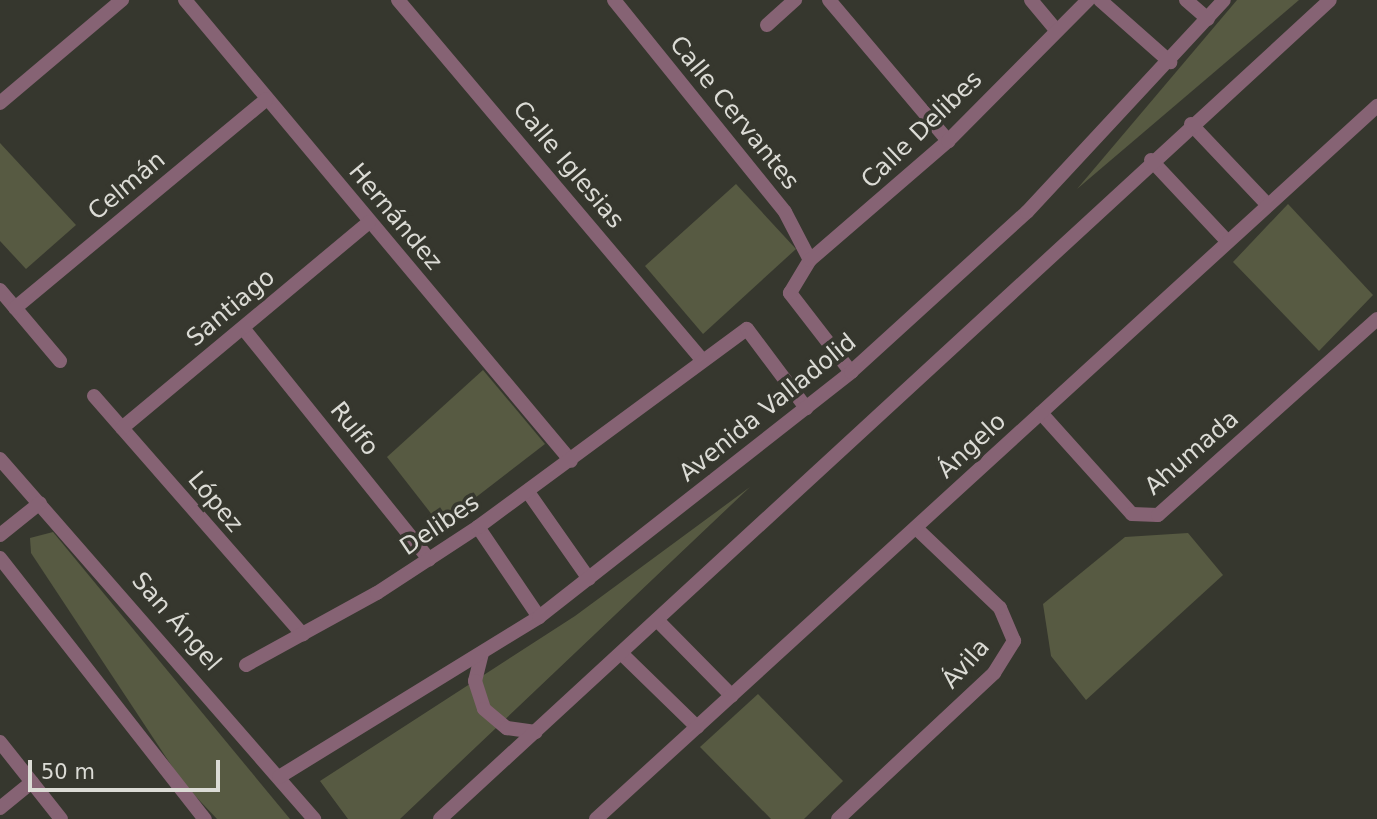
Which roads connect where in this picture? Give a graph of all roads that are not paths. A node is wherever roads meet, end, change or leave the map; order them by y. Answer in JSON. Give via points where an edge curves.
{"nodes":[{"id":1,"x":121,"y":0,"type":"edge"},
{"id":2,"x":186,"y":0,"type":"edge"},
{"id":3,"x":398,"y":0,"type":"edge"},
{"id":4,"x":614,"y":0,"type":"edge"},
{"id":5,"x":795,"y":0,"type":"edge"},
{"id":6,"x":829,"y":0,"type":"edge"},
{"id":7,"x":1031,"y":0,"type":"edge"},
{"id":8,"x":1088,"y":0,"type":"edge"},
{"id":9,"x":1101,"y":0,"type":"edge"},
{"id":10,"x":1186,"y":0,"type":"edge"},
{"id":11,"x":1224,"y":0,"type":"edge"},
{"id":12,"x":1331,"y":0,"type":"edge"},
{"id":13,"x":1208,"y":19,"type":"junction"},
{"id":14,"x":768,"y":25,"type":"dead end"},
{"id":15,"x":1056,"y":30,"type":"junction"},
{"id":16,"x":1170,"y":62,"type":"junction"},
{"id":17,"x":267,"y":99,"type":"junction"},
{"id":18,"x":0,"y":103,"type":"edge"},
{"id":19,"x":1377,"y":106,"type":"edge"},
{"id":20,"x":1191,"y":124,"type":"junction"},
{"id":21,"x":948,"y":141,"type":"junction"},
{"id":22,"x":1151,"y":160,"type":"junction"},
{"id":23,"x":1266,"y":203,"type":"junction"},
{"id":24,"x":369,"y":222,"type":"junction"},
{"id":25,"x":1226,"y":240,"type":"junction"},
{"id":26,"x":810,"y":260,"type":"junction"},
{"id":27,"x":0,"y":290,"type":"edge"},
{"id":28,"x":15,"y":308,"type":"junction"},
{"id":29,"x":1377,"y":319,"type":"edge"},
{"id":30,"x":243,"y":328,"type":"junction"},
{"id":31,"x":702,"y":360,"type":"junction"},
{"id":32,"x":60,"y":361,"type":"dead end"},
{"id":33,"x":851,"y":372,"type":"junction"},
{"id":34,"x":94,"y":396,"type":"dead end"},
{"id":35,"x":806,"y":408,"type":"junction"},
{"id":36,"x":1041,"y":413,"type":"junction"},
{"id":37,"x":122,"y":428,"type":"junction"},
{"id":38,"x":0,"y":459,"type":"edge"},
{"id":39,"x":571,"y":461,"type":"junction"},
{"id":40,"x":528,"y":492,"type":"junction"},
{"id":41,"x":40,"y":503,"type":"junction"},
{"id":42,"x":478,"y":527,"type":"junction"},
{"id":43,"x":916,"y":528,"type":"junction"},
{"id":44,"x":0,"y":535,"type":"edge"},
{"id":45,"x":0,"y":558,"type":"edge"},
{"id":46,"x":429,"y":559,"type":"junction"},
{"id":47,"x":589,"y":579,"type":"junction"},
{"id":48,"x":539,"y":617,"type":"junction"},
{"id":49,"x":658,"y":621,"type":"junction"},
{"id":50,"x":303,"y":635,"type":"junction"},
{"id":51,"x":482,"y":653,"type":"junction"},
{"id":52,"x":622,"y":654,"type":"junction"},
{"id":53,"x":246,"y":665,"type":"dead end"},
{"id":54,"x":732,"y":696,"type":"junction"},
{"id":55,"x":697,"y":727,"type":"junction"},
{"id":56,"x":536,"y":732,"type":"junction"},
{"id":57,"x":0,"y":742,"type":"edge"},
{"id":58,"x":279,"y":777,"type":"junction"},
{"id":59,"x":32,"y":782,"type":"junction"},
{"id":60,"x":0,"y":808,"type":"edge"},
{"id":61,"x":61,"y":819,"type":"edge"},
{"id":62,"x":205,"y":819,"type":"edge"},
{"id":63,"x":314,"y":819,"type":"edge"},
{"id":64,"x":440,"y":819,"type":"edge"},
{"id":65,"x":596,"y":819,"type":"edge"},
{"id":66,"x":838,"y":819,"type":"edge"}],
"edges":[{"from":1,"to":18,"type":"street"},
{"from":2,"to":17,"type":"street","name":"Hernández"},
{"from":3,"to":31,"type":"street","name":"Calle Iglesias"},
{"from":4,"to":26,"type":"street","name":"Calle Cervantes","via":[[785,212]]},
{"from":5,"to":14,"type":"street"},
{"from":6,"to":21,"type":"street"},
{"from":7,"to":15,"type":"street"},
{"from":8,"to":15,"type":"street","name":"Calle Delibes"},
{"from":9,"to":16,"type":"street"},
{"from":10,"to":13,"type":"street"},
{"from":11,"to":13,"type":"street","name":"Avenida Valladolid"},
{"from":12,"to":20,"type":"street"},
{"from":13,"to":16,"type":"street","name":"Avenida Valladolid"},
{"from":15,"to":21,"type":"street","name":"Calle Delibes"},
{"from":16,"to":33,"type":"street","name":"Avenida Valladolid","via":[[999,239]]},
{"from":17,"to":24,"type":"street","name":"Hernández"},
{"from":17,"to":28,"type":"street","name":"Celmán"},
{"from":19,"to":23,"type":"street","name":"Ángelo"},
{"from":20,"to":22,"type":"street"},
{"from":20,"to":23,"type":"street"},
{"from":21,"to":26,"type":"street","name":"Calle Delibes"},
{"from":22,"to":25,"type":"street"},
{"from":22,"to":49,"type":"street"},
{"from":23,"to":25,"type":"street","name":"Ángelo"},
{"from":24,"to":30,"type":"street","name":"Santiago"},
{"from":24,"to":39,"type":"street","name":"Hernández"},
{"from":25,"to":36,"type":"street","name":"Ángelo"},
{"from":26,"to":33,"type":"street","name":"Calle Delibes","via":[[790,293]]},
{"from":27,"to":28,"type":"street"},
{"from":28,"to":32,"type":"street"},
{"from":29,"to":36,"type":"street","name":"Ahumada","via":[[1158,515],[1132,514]]},
{"from":30,"to":37,"type":"street","name":"Santiago"},
{"from":30,"to":46,"type":"street","name":"Rulfo"},
{"from":31,"to":35,"type":"street","via":[[747,329]]},
{"from":31,"to":39,"type":"street","name":"Delibes"},
{"from":33,"to":35,"type":"street","name":"Avenida Valladolid"},
{"from":34,"to":37,"type":"street","name":"López"},
{"from":35,"to":47,"type":"street","name":"Avenida Valladolid"},
{"from":36,"to":43,"type":"street","name":"Ángelo"},
{"from":37,"to":50,"type":"street","name":"López"},
{"from":38,"to":41,"type":"street","name":"San Ángel"},
{"from":39,"to":40,"type":"street","name":"Delibes"},
{"from":40,"to":42,"type":"street","name":"Delibes"},
{"from":40,"to":47,"type":"street"},
{"from":41,"to":44,"type":"street"},
{"from":41,"to":58,"type":"street","name":"San Ángel"},
{"from":42,"to":46,"type":"street","name":"Delibes"},
{"from":42,"to":48,"type":"street"},
{"from":43,"to":54,"type":"street","name":"Ángelo"},
{"from":43,"to":66,"type":"street","name":"Ávila","via":[[1000,608],[1014,641],[994,673]]},
{"from":45,"to":62,"type":"street"},
{"from":46,"to":50,"type":"street","name":"Delibes"},
{"from":47,"to":48,"type":"street","name":"Avenida Valladolid"},
{"from":48,"to":51,"type":"street","name":"Avenida Valladolid"},
{"from":49,"to":52,"type":"street"},
{"from":49,"to":54,"type":"street"},
{"from":50,"to":53,"type":"street","name":"Delibes"},
{"from":51,"to":56,"type":"street","via":[[475,681],[484,709],[506,728]]},
{"from":51,"to":58,"type":"street","name":"Avenida Valladolid"},
{"from":52,"to":55,"type":"street"},
{"from":52,"to":56,"type":"street"},
{"from":54,"to":55,"type":"street","name":"Ángelo"},
{"from":55,"to":65,"type":"street","name":"Ángelo"},
{"from":56,"to":64,"type":"street"},
{"from":57,"to":59,"type":"street"},
{"from":58,"to":63,"type":"street","name":"San Ángel"},
{"from":59,"to":60,"type":"street"},
{"from":59,"to":61,"type":"street"}]}
